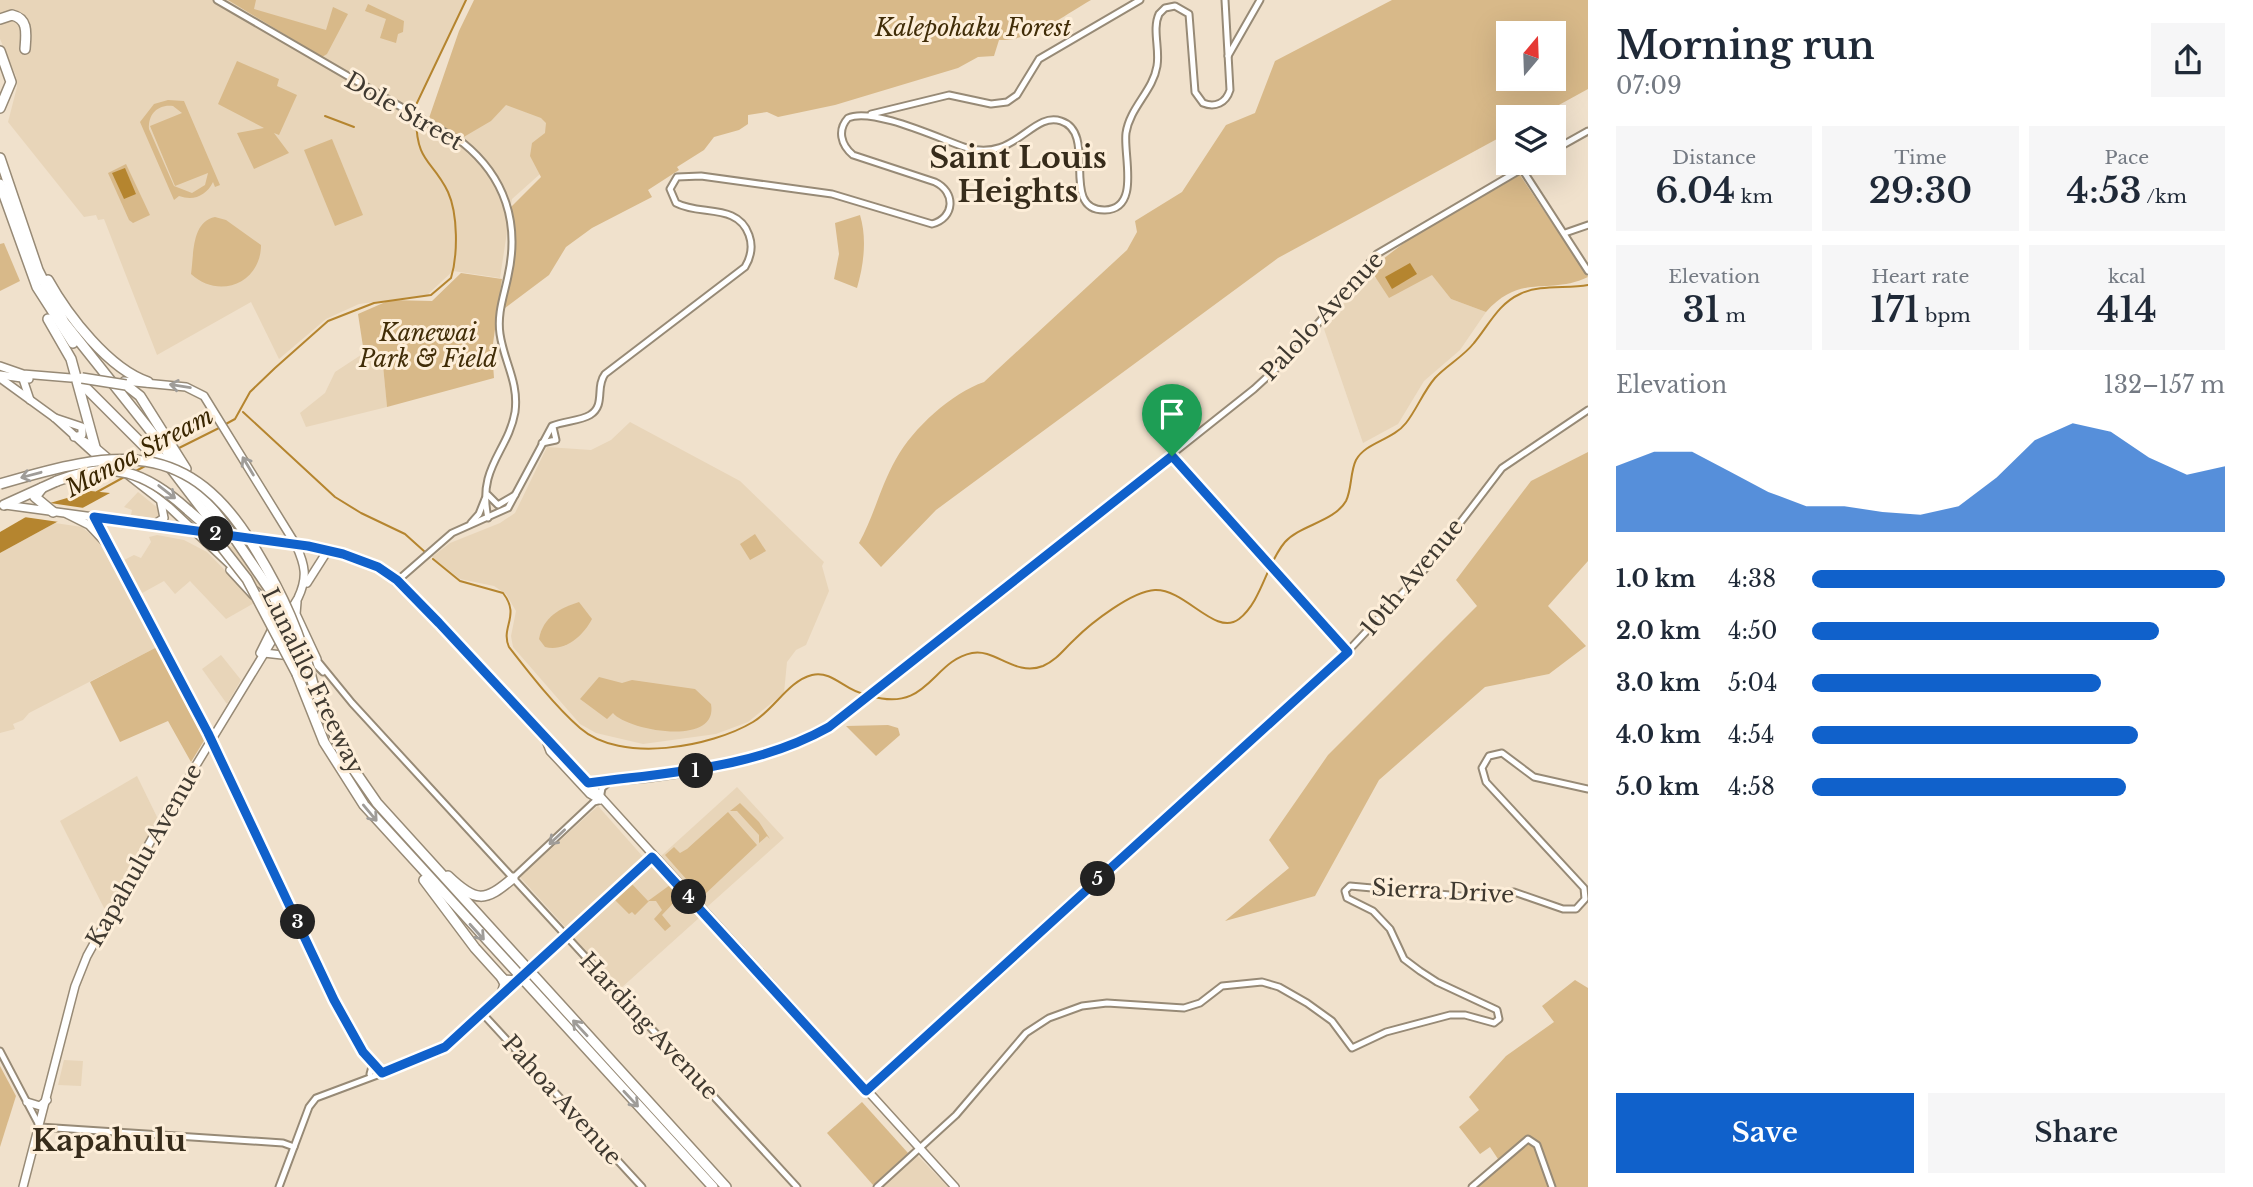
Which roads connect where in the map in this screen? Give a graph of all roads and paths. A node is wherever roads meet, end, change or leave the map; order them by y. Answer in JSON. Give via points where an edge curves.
{"nodes":[{"id":1,"x":218,"y":0,"type":"edge"},
{"id":2,"x":1140,"y":0,"type":"edge"},
{"id":3,"x":1225,"y":0,"type":"edge"},
{"id":4,"x":1260,"y":0,"type":"edge"},
{"id":5,"x":0,"y":19,"type":"edge"},
{"id":6,"x":25,"y":49,"type":"dead end"},
{"id":7,"x":0,"y":51,"type":"edge"},
{"id":8,"x":1228,"y":56,"type":"junction"},
{"id":9,"x":0,"y":61,"type":"edge"},
{"id":10,"x":0,"y":94,"type":"edge"},
{"id":11,"x":0,"y":108,"type":"edge"},
{"id":12,"x":869,"y":115,"type":"junction"},
{"id":13,"x":1588,"y":131,"type":"edge"},
{"id":14,"x":1566,"y":143,"type":"edge"},
{"id":15,"x":0,"y":148,"type":"edge"},
{"id":16,"x":2,"y":162,"type":"edge"},
{"id":17,"x":1511,"y":175,"type":"edge"},
{"id":18,"x":1525,"y":175,"type":"edge"},
{"id":19,"x":0,"y":184,"type":"edge"},
{"id":20,"x":1588,"y":225,"type":"edge"},
{"id":21,"x":1565,"y":233,"type":"junction"},
{"id":22,"x":27,"y":242,"type":"junction"},
{"id":23,"x":1588,"y":271,"type":"edge"},
{"id":24,"x":45,"y":303,"type":"junction"},
{"id":25,"x":0,"y":367,"type":"edge"},
{"id":26,"x":39,"y":377,"type":"junction"},
{"id":27,"x":23,"y":379,"type":"junction"},
{"id":28,"x":4,"y":380,"type":"edge"},
{"id":29,"x":76,"y":380,"type":"junction"},
{"id":30,"x":148,"y":382,"type":"junction"},
{"id":31,"x":125,"y":383,"type":"junction"},
{"id":32,"x":28,"y":389,"type":"junction"},
{"id":33,"x":30,"y":400,"type":"junction"},
{"id":34,"x":1588,"y":410,"type":"edge"},
{"id":35,"x":85,"y":417,"type":"junction"},
{"id":36,"x":55,"y":418,"type":"junction"},
{"id":37,"x":76,"y":425,"type":"junction"},
{"id":38,"x":553,"y":426,"type":"junction"},
{"id":39,"x":74,"y":436,"type":"junction"},
{"id":40,"x":540,"y":445,"type":"junction"},
{"id":41,"x":154,"y":446,"type":"junction"},
{"id":42,"x":95,"y":447,"type":"junction"},
{"id":43,"x":1172,"y":456,"type":"junction"},
{"id":44,"x":173,"y":461,"type":"junction"},
{"id":45,"x":116,"y":465,"type":"junction"},
{"id":46,"x":0,"y":484,"type":"edge"},
{"id":47,"x":44,"y":487,"type":"junction"},
{"id":48,"x":486,"y":492,"type":"junction"},
{"id":49,"x":517,"y":493,"type":"junction"},
{"id":50,"x":159,"y":500,"type":"junction"},
{"id":51,"x":2,"y":505,"type":"edge"},
{"id":52,"x":45,"y":509,"type":"junction"},
{"id":53,"x":70,"y":515,"type":"junction"},
{"id":54,"x":94,"y":517,"type":"junction"},
{"id":55,"x":488,"y":518,"type":"junction"},
{"id":56,"x":153,"y":525,"type":"junction"},
{"id":57,"x":466,"y":526,"type":"junction"},
{"id":58,"x":228,"y":531,"type":"junction"},
{"id":59,"x":196,"y":532,"type":"junction"},
{"id":60,"x":105,"y":542,"type":"junction"},
{"id":61,"x":296,"y":545,"type":"junction"},
{"id":62,"x":328,"y":550,"type":"junction"},
{"id":63,"x":227,"y":563,"type":"junction"},
{"id":64,"x":397,"y":580,"type":"junction"},
{"id":65,"x":302,"y":589,"type":"junction"},
{"id":66,"x":298,"y":598,"type":"junction"},
{"id":67,"x":279,"y":624,"type":"junction"},
{"id":68,"x":1348,"y":652,"type":"junction"},
{"id":69,"x":264,"y":653,"type":"junction"},
{"id":70,"x":313,"y":659,"type":"junction"},
{"id":71,"x":254,"y":667,"type":"junction"},
{"id":72,"x":298,"y":674,"type":"junction"},
{"id":73,"x":313,"y":684,"type":"junction"},
{"id":74,"x":211,"y":740,"type":"junction"},
{"id":75,"x":547,"y":742,"type":"junction"},
{"id":76,"x":557,"y":758,"type":"junction"},
{"id":77,"x":613,"y":780,"type":"junction"},
{"id":78,"x":588,"y":783,"type":"junction"},
{"id":79,"x":1588,"y":789,"type":"edge"},
{"id":80,"x":601,"y":800,"type":"junction"},
{"id":81,"x":396,"y":825,"type":"junction"},
{"id":82,"x":398,"y":845,"type":"junction"},
{"id":83,"x":652,"y":857,"type":"junction"},
{"id":84,"x":513,"y":878,"type":"junction"},
{"id":85,"x":566,"y":935,"type":"junction"},
{"id":86,"x":502,"y":978,"type":"junction"},
{"id":87,"x":516,"y":981,"type":"junction"},
{"id":88,"x":502,"y":994,"type":"junction"},
{"id":89,"x":482,"y":1013,"type":"junction"},
{"id":90,"x":0,"y":1051,"type":"edge"},
{"id":91,"x":373,"y":1063,"type":"junction"},
{"id":92,"x":382,"y":1073,"type":"junction"},
{"id":93,"x":370,"y":1074,"type":"junction"},
{"id":94,"x":358,"y":1082,"type":"junction"},
{"id":95,"x":866,"y":1091,"type":"junction"},
{"id":96,"x":48,"y":1099,"type":"junction"},
{"id":97,"x":27,"y":1102,"type":"junction"},
{"id":98,"x":40,"y":1127,"type":"junction"},
{"id":99,"x":294,"y":1147,"type":"junction"},
{"id":100,"x":919,"y":1149,"type":"junction"},
{"id":101,"x":28,"y":1176,"type":"junction"},
{"id":102,"x":23,"y":1187,"type":"edge"},
{"id":103,"x":33,"y":1187,"type":"edge"},
{"id":104,"x":279,"y":1187,"type":"edge"},
{"id":105,"x":642,"y":1187,"type":"edge"},
{"id":106,"x":713,"y":1187,"type":"edge"},
{"id":107,"x":727,"y":1187,"type":"edge"},
{"id":108,"x":797,"y":1187,"type":"edge"},
{"id":109,"x":877,"y":1187,"type":"edge"},
{"id":110,"x":955,"y":1187,"type":"edge"},
{"id":111,"x":1472,"y":1187,"type":"edge"},
{"id":112,"x":1552,"y":1187,"type":"edge"}],
"edges":[{"from":1,"to":48,"type":"street","name":"Dole Street","via":[[431,124],[463,144],[490,169],[509,209],[514,234],[499,321],[514,379],[515,412],[492,461]]},
{"from":2,"to":12,"type":"street","via":[[1039,59],[1017,95],[1007,102],[991,104],[950,95]]},
{"from":3,"to":8,"type":"street"},
{"from":4,"to":8,"type":"street"},
{"from":5,"to":6,"type":"highway","via":[[12,15],[22,19]]},
{"from":7,"to":11,"type":"highway","via":[[11,84]]},
{"from":8,"to":12,"type":"street","via":[[1228,95],[1216,105],[1203,103],[1194,90],[1190,16],[1178,6],[1161,11],[1156,21],[1156,70],[1126,130],[1127,191],[1120,204],[1107,210],[1093,207],[1083,197],[1078,140],[1065,122],[1042,121],[1012,144],[982,151]]},
{"from":9,"to":10,"type":"highway","via":[[7,79]]},
{"from":12,"to":38,"type":"street","via":[[854,115],[844,122],[841,133],[846,149],[856,157],[941,185],[951,201],[946,216],[926,224],[832,194],[701,176],[677,177],[670,189],[676,203],[725,213],[743,224],[751,242],[747,262],[605,374],[599,404],[591,414]]},
{"from":13,"to":14,"type":"street"},
{"from":15,"to":16,"type":"highway","name":"Lunalilo Freeway"},
{"from":16,"to":22,"type":"highway","name":"Lunalilo Freeway"},
{"from":17,"to":43,"type":"street","name":"Palolo Avenue","via":[[1377,254],[1292,354]]},
{"from":18,"to":21,"type":"street"},
{"from":19,"to":24,"type":"highway","name":"Lunalilo Freeway"},
{"from":20,"to":21,"type":"street"},
{"from":21,"to":23,"type":"street"},
{"from":22,"to":30,"type":"highway","via":[[75,321],[128,374]]},
{"from":22,"to":41,"type":"highway","name":"Lunalilo Freeway","via":[[64,322]]},
{"from":24,"to":35,"type":"highway","via":[[48,319],[76,372]]},
{"from":24,"to":41,"type":"highway","name":"Lunalilo Freeway"},
{"from":25,"to":26,"type":"main road"},
{"from":25,"to":27,"type":"main road"},
{"from":26,"to":27,"type":"main road"},
{"from":26,"to":29,"type":"main road"},
{"from":26,"to":32,"type":"main road"},
{"from":27,"to":28,"type":"main road"},
{"from":27,"to":32,"type":"main road"},
{"from":27,"to":33,"type":"main road","via":[[20,389]]},
{"from":28,"to":33,"type":"main road"},
{"from":29,"to":31,"type":"highway","bridge":true},
{"from":29,"to":41,"type":"highway"},
{"from":30,"to":31,"type":"main road","name":"Kapahulu Avenue"},
{"from":61,"to":30,"type":"main road","name":"Kapahulu Avenue","one_way":true,"via":[[228,433],[196,390]]},
{"from":31,"to":44,"type":"highway","via":[[140,396]]},
{"from":32,"to":33,"type":"main road"},
{"from":33,"to":36,"type":"main road"},
{"from":34,"to":68,"type":"street","name":"10th Avenue","via":[[1502,468],[1424,570]]},
{"from":35,"to":37,"type":"highway"},
{"from":35,"to":42,"type":"highway"},
{"from":36,"to":37,"type":"main road"},
{"from":36,"to":39,"type":"main road"},
{"from":37,"to":39,"type":"main road","via":[[83,433]]},
{"from":38,"to":40,"type":"street"},
{"from":38,"to":40,"type":"street","via":[[556,440]]},
{"from":39,"to":42,"type":"main road"},
{"from":39,"to":45,"type":"main road","via":[[98,457]]},
{"from":40,"to":49,"type":"street"},
{"from":41,"to":44,"type":"highway","name":"Lunalilo Freeway"},
{"from":42,"to":45,"type":"main road"},
{"from":43,"to":68,"type":"street"},
{"from":43,"to":77,"type":"street","name":"Palolo Avenue","via":[[815,735],[695,772]]},
{"from":44,"to":58,"type":"highway","name":"Lunalilo Freeway"},
{"from":44,"to":72,"type":"highway","name":"Lunalilo Freeway","bridge":true,"via":[[267,602]]},
{"from":45,"to":50,"type":"main road","name":"Harding Avenue","bridge":true},
{"from":73,"to":46,"type":"highway","one_way":true,"bridge":true,"via":[[303,644],[276,584],[237,518],[194,478],[162,464],[116,458]]},
{"from":47,"to":51,"type":"highway"},
{"from":47,"to":52,"type":"highway","via":[[35,497]]},
{"from":47,"to":72,"type":"highway","one_way":true,"bridge":true,"via":[[89,470],[120,471],[157,484],[203,523],[247,579]]},
{"from":48,"to":49,"type":"street","via":[[498,505]]},
{"from":48,"to":55,"type":"street","name":"Dole Street"},
{"from":48,"to":57,"type":"street","via":[[479,514]]},
{"from":49,"to":55,"type":"street","via":[[509,508]]},
{"from":50,"to":56,"type":"main road","via":[[164,518]]},
{"from":50,"to":59,"type":"main road","name":"Harding Avenue"},
{"from":51,"to":52,"type":"main road"},
{"from":52,"to":53,"type":"main road"},
{"from":53,"to":54,"type":"main road"},
{"from":53,"to":60,"type":"main road","via":[[89,525]]},
{"from":54,"to":56,"type":"main road"},
{"from":54,"to":60,"type":"street"},
{"from":55,"to":57,"type":"street"},
{"from":56,"to":59,"type":"main road"},
{"from":57,"to":64,"type":"street","via":[[446,536]]},
{"from":58,"to":59,"type":"main road"},
{"from":58,"to":61,"type":"main road"},
{"from":58,"to":63,"type":"main road","via":[[223,552]]},
{"from":58,"to":73,"type":"highway","name":"Lunalilo Freeway","bridge":true,"via":[[279,605]]},
{"from":59,"to":63,"type":"main road","name":"Harding Avenue"},
{"from":60,"to":74,"type":"street"},
{"from":61,"to":62,"type":"main road"},
{"from":61,"to":65,"type":"main road","name":"Kapahulu Avenue","via":[[305,568]]},
{"from":62,"to":64,"type":"main road","via":[[369,563]]},
{"from":62,"to":65,"type":"main road"},
{"from":63,"to":67,"type":"main road","name":"Harding Avenue"},
{"from":63,"to":67,"type":"main road","name":"Harding Avenue"},
{"from":64,"to":75,"type":"main road"},
{"from":65,"to":66,"type":"main road","name":"Kapahulu Avenue"},
{"from":66,"to":67,"type":"main road","name":"Kapahulu Avenue"},
{"from":66,"to":70,"type":"main road","via":[[296,614]]},
{"from":67,"to":69,"type":"main road","name":"Kapahulu Avenue"},
{"from":67,"to":70,"type":"street","name":"Harding Avenue"},
{"from":67,"to":71,"type":"main road"},
{"from":68,"to":95,"type":"street","name":"10th Avenue"},
{"from":69,"to":70,"type":"main road"},
{"from":69,"to":71,"type":"main road","name":"Kapahulu Avenue"},
{"from":70,"to":84,"type":"street","name":"Harding Avenue"},
{"from":71,"to":74,"type":"main road","name":"Kapahulu Avenue"},
{"from":72,"to":82,"type":"highway","name":"Lunalilo Freeway","one_way":true,"via":[[324,741],[343,775]]},
{"from":73,"to":81,"type":"highway","name":"Lunalilo Freeway","via":[[347,760]]},
{"from":74,"to":91,"type":"street","via":[[334,1000],[354,1039]]},
{"from":74,"to":96,"type":"main road","name":"Kapahulu Avenue","via":[[81,970]]},
{"from":75,"to":76,"type":"main road"},
{"from":75,"to":78,"type":"main road"},
{"from":76,"to":78,"type":"street"},
{"from":76,"to":80,"type":"main road"},
{"from":77,"to":78,"type":"street","name":"Palolo Avenue"},
{"from":77,"to":80,"type":"street","via":[[604,786]]},
{"from":78,"to":80,"type":"main road"},
{"from":79,"to":100,"type":"street","name":"Sierra Drive","via":[[1534,776],[1499,752],[1489,755],[1482,768],[1486,782],[1583,886],[1586,898],[1576,909],[1566,910],[1514,892],[1472,897],[1350,886],[1345,890],[1347,898],[1365,905],[1390,929],[1412,965],[1497,1010],[1499,1018],[1494,1023],[1457,1014],[1386,1032],[1352,1048],[1332,1021],[1279,986],[1262,982],[1222,986],[1184,1009],[1088,1004],[1030,1030],[973,1097]]},
{"from":80,"to":83,"type":"main road"},
{"from":80,"to":84,"type":"street","one_way":true},
{"from":81,"to":84,"type":"highway","via":[[472,895],[489,896]]},
{"from":107,"to":81,"type":"highway","name":"Lunalilo Freeway","one_way":true},
{"from":82,"to":86,"type":"highway"},
{"from":82,"to":106,"type":"highway","name":"Lunalilo Freeway","one_way":true},
{"from":83,"to":85,"type":"street"},
{"from":83,"to":95,"type":"main road"},
{"from":84,"to":85,"type":"street","name":"Harding Avenue"},
{"from":85,"to":87,"type":"street","bridge":true},
{"from":85,"to":108,"type":"street","name":"Harding Avenue"},
{"from":86,"to":87,"type":"highway"},
{"from":86,"to":88,"type":"highway"},
{"from":87,"to":88,"type":"street"},
{"from":88,"to":89,"type":"street"},
{"from":89,"to":92,"type":"street","via":[[439,1052]]},
{"from":89,"to":105,"type":"street","name":"Pahoa Avenue"},
{"from":90,"to":97,"type":"street"},
{"from":91,"to":92,"type":"street"},
{"from":91,"to":93,"type":"street"},
{"from":92,"to":93,"type":"street"},
{"from":92,"to":94,"type":"street"},
{"from":93,"to":94,"type":"street"},
{"from":94,"to":99,"type":"street","via":[[313,1101]]},
{"from":95,"to":100,"type":"main road"},
{"from":96,"to":97,"type":"main road","via":[[40,1106]]},
{"from":96,"to":98,"type":"main road","name":"Kapahulu Avenue"},
{"from":97,"to":98,"type":"street"},
{"from":98,"to":99,"type":"street"},
{"from":98,"to":101,"type":"main road","name":"Kapahulu Avenue"},
{"from":99,"to":104,"type":"street"},
{"from":100,"to":109,"type":"street"},
{"from":100,"to":110,"type":"main road"},
{"from":101,"to":102,"type":"main road","name":"Kapahulu Avenue"},
{"from":101,"to":103,"type":"main road"},
{"from":111,"to":112,"type":"street","via":[[1529,1140],[1537,1145]]}]}
